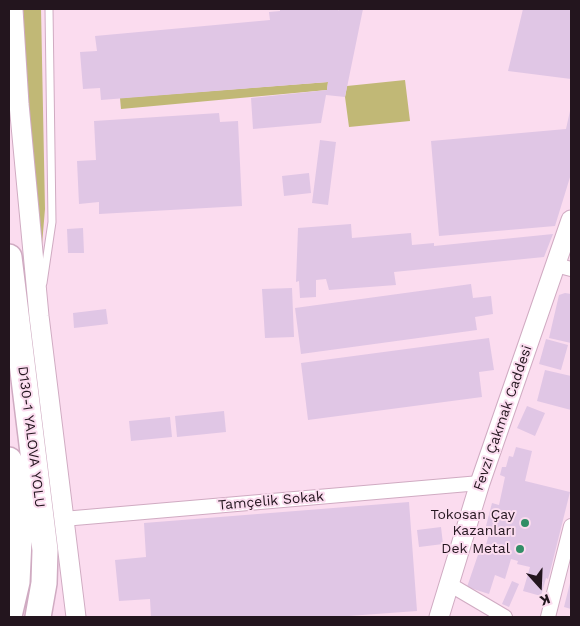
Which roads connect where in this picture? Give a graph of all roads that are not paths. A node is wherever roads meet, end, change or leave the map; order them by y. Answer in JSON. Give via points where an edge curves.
{"nodes":[{"id":1,"x":13,"y":9,"type":"edge"},
{"id":2,"x":49,"y":9,"type":"edge"},
{"id":3,"x":571,"y":220,"type":"edge"},
{"id":4,"x":9,"y":257,"type":"edge"},
{"id":5,"x":564,"y":267,"type":"edge"},
{"id":6,"x":39,"y":316,"type":"junction"},
{"id":7,"x":9,"y":460,"type":"edge"},
{"id":8,"x":480,"y":483,"type":"junction"},
{"id":9,"x":63,"y":519,"type":"junction"},
{"id":10,"x":571,"y":526,"type":"edge"},
{"id":11,"x":449,"y":584,"type":"junction"},
{"id":12,"x":9,"y":616,"type":"edge"},
{"id":13,"x":38,"y":617,"type":"edge"},
{"id":14,"x":76,"y":617,"type":"edge"},
{"id":15,"x":439,"y":617,"type":"edge"},
{"id":16,"x":505,"y":617,"type":"edge"},
{"id":17,"x":548,"y":617,"type":"edge"}],
"edges":[{"from":1,"to":6,"type":"street"},
{"from":2,"to":6,"type":"lane","via":[[52,222]]},
{"from":3,"to":5,"type":"street","name":"Fevzi Çakmak Caddesi"},
{"from":4,"to":13,"type":"highway","name":"D130-1 YALOVA YOLU","via":[[45,550]]},
{"from":5,"to":8,"type":"street","name":"Fevzi Çakmak Caddesi"},
{"from":6,"to":9,"type":"street"},
{"from":7,"to":12,"type":"highway","via":[[19,540],[17,582]]},
{"from":8,"to":9,"type":"street","name":"Tamçelik Sokak"},
{"from":8,"to":11,"type":"street","name":"Fevzi Çakmak Caddesi"},
{"from":9,"to":14,"type":"street"},
{"from":10,"to":17,"type":"street"},
{"from":11,"to":15,"type":"street","name":"Fevzi Çakmak Caddesi"},
{"from":11,"to":16,"type":"street"}]}
